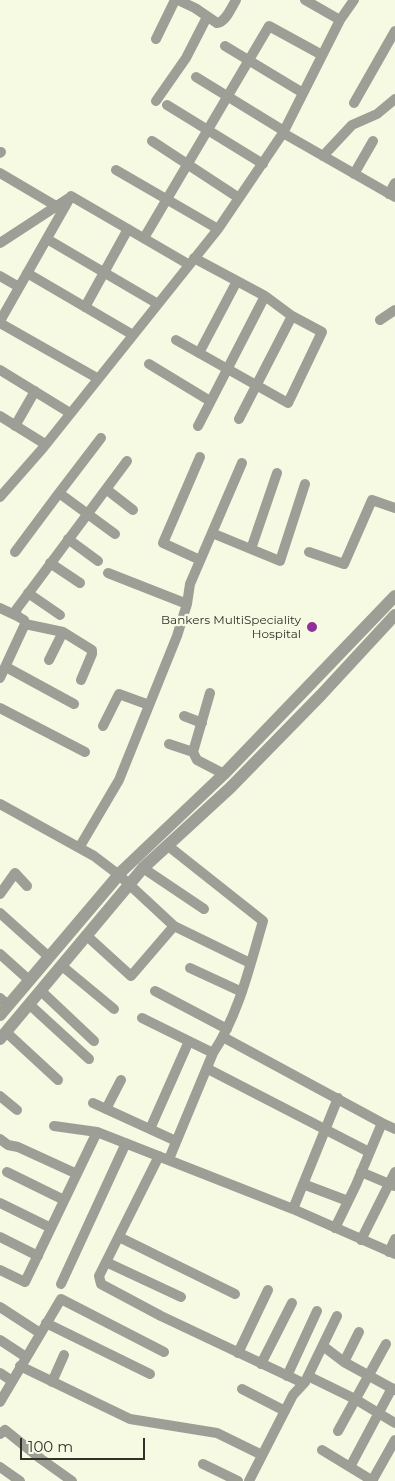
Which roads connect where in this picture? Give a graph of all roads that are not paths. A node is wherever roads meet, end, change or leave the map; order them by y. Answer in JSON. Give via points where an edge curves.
{"nodes":[{"id":1,"x":178,"y":0,"type":"edge"},
{"id":2,"x":236,"y":0,"type":"edge"},
{"id":3,"x":305,"y":0,"type":"edge"},
{"id":4,"x":354,"y":0,"type":"edge"},
{"id":5,"x":197,"y":4,"type":"edge"},
{"id":6,"x":207,"y":17,"type":"junction"},
{"id":7,"x":340,"y":20,"type":"junction"},
{"id":8,"x":394,"y":34,"type":"edge"},
{"id":9,"x":156,"y":39,"type":"dead end"},
{"id":10,"x":225,"y":46,"type":"dead end"},
{"id":11,"x":322,"y":55,"type":"junction"},
{"id":12,"x":248,"y":61,"type":"junction"},
{"id":13,"x":196,"y":77,"type":"dead end"},
{"id":14,"x":303,"y":94,"type":"junction"},
{"id":15,"x":228,"y":96,"type":"junction"},
{"id":16,"x":395,"y":100,"type":"edge"},
{"id":17,"x":156,"y":101,"type":"dead end"},
{"id":18,"x":354,"y":103,"type":"dead end"},
{"id":19,"x":167,"y":105,"type":"dead end"},
{"id":20,"x":208,"y":130,"type":"junction"},
{"id":21,"x":284,"y":132,"type":"junction"},
{"id":22,"x":152,"y":141,"type":"dead end"},
{"id":23,"x":373,"y":141,"type":"dead end"},
{"id":24,"x":323,"y":156,"type":"junction"},
{"id":25,"x":187,"y":164,"type":"junction"},
{"id":26,"x":263,"y":164,"type":"junction"},
{"id":27,"x":116,"y":170,"type":"dead end"},
{"id":28,"x":0,"y":173,"type":"edge"},
{"id":29,"x":354,"y":174,"type":"junction"},
{"id":30,"x":395,"y":183,"type":"edge"},
{"id":31,"x":392,"y":195,"type":"edge"},
{"id":32,"x":72,"y":196,"type":"junction"},
{"id":33,"x":239,"y":198,"type":"junction"},
{"id":34,"x":166,"y":199,"type":"junction"},
{"id":35,"x":56,"y":206,"type":"junction"},
{"id":36,"x":128,"y":229,"type":"junction"},
{"id":37,"x":218,"y":229,"type":"junction"},
{"id":38,"x":47,"y":238,"type":"junction"},
{"id":39,"x":144,"y":238,"type":"junction"},
{"id":40,"x":0,"y":243,"type":"edge"},
{"id":41,"x":191,"y":261,"type":"junction"},
{"id":42,"x":104,"y":272,"type":"junction"},
{"id":43,"x":27,"y":273,"type":"junction"},
{"id":44,"x":0,"y":276,"type":"edge"},
{"id":45,"x":237,"y":282,"type":"junction"},
{"id":46,"x":20,"y":286,"type":"junction"},
{"id":47,"x":265,"y":296,"type":"junction"},
{"id":48,"x":158,"y":304,"type":"junction"},
{"id":49,"x":84,"y":306,"type":"junction"},
{"id":50,"x":395,"y":310,"type":"edge"},
{"id":51,"x":292,"y":316,"type":"junction"},
{"id":52,"x":380,"y":320,"type":"dead end"},
{"id":53,"x":0,"y":322,"type":"edge"},
{"id":54,"x":133,"y":335,"type":"junction"},
{"id":55,"x":176,"y":340,"type":"dead end"},
{"id":56,"x":199,"y":353,"type":"junction"},
{"id":57,"x":149,"y":364,"type":"dead end"},
{"id":58,"x":227,"y":368,"type":"junction"},
{"id":59,"x":0,"y":370,"type":"edge"},
{"id":60,"x":97,"y":378,"type":"junction"},
{"id":61,"x":257,"y":385,"type":"junction"},
{"id":62,"x":35,"y":392,"type":"junction"},
{"id":63,"x":210,"y":401,"type":"junction"},
{"id":64,"x":70,"y":413,"type":"junction"},
{"id":65,"x":1,"y":419,"type":"edge"},
{"id":66,"x":239,"y":419,"type":"dead end"},
{"id":67,"x":15,"y":426,"type":"junction"},
{"id":68,"x":198,"y":426,"type":"dead end"},
{"id":69,"x":101,"y":438,"type":"dead end"},
{"id":70,"x":45,"y":444,"type":"junction"},
{"id":71,"x":200,"y":457,"type":"dead end"},
{"id":72,"x":127,"y":461,"type":"dead end"},
{"id":73,"x":242,"y":464,"type":"dead end"},
{"id":74,"x":276,"y":472,"type":"dead end"},
{"id":75,"x":305,"y":484,"type":"dead end"},
{"id":76,"x":106,"y":489,"type":"junction"},
{"id":77,"x":2,"y":492,"type":"edge"},
{"id":78,"x":59,"y":493,"type":"junction"},
{"id":79,"x":395,"y":508,"type":"edge"},
{"id":80,"x":133,"y":510,"type":"dead end"},
{"id":81,"x":87,"y":514,"type":"junction"},
{"id":82,"x":212,"y":533,"type":"junction"},
{"id":83,"x":115,"y":534,"type":"dead end"},
{"id":84,"x":68,"y":539,"type":"junction"},
{"id":85,"x":251,"y":549,"type":"junction"},
{"id":86,"x":15,"y":552,"type":"dead end"},
{"id":87,"x":309,"y":552,"type":"dead end"},
{"id":88,"x":200,"y":560,"type":"junction"},
{"id":89,"x":98,"y":561,"type":"dead end"},
{"id":90,"x":50,"y":563,"type":"junction"},
{"id":91,"x":108,"y":573,"type":"dead end"},
{"id":92,"x":80,"y":583,"type":"dead end"},
{"id":93,"x":28,"y":593,"type":"junction"},
{"id":94,"x":395,"y":596,"type":"edge"},
{"id":95,"x":188,"y":604,"type":"junction"},
{"id":96,"x":0,"y":608,"type":"edge"},
{"id":97,"x":60,"y":615,"type":"dead end"},
{"id":98,"x":395,"y":615,"type":"edge"},
{"id":99,"x":17,"y":616,"type":"junction"},
{"id":100,"x":25,"y":624,"type":"junction"},
{"id":101,"x":63,"y":632,"type":"junction"},
{"id":102,"x":49,"y":660,"type":"dead end"},
{"id":103,"x":6,"y":668,"type":"junction"},
{"id":104,"x":0,"y":678,"type":"edge"},
{"id":105,"x":81,"y":680,"type":"dead end"},
{"id":106,"x":210,"y":693,"type":"dead end"},
{"id":107,"x":74,"y":704,"type":"dead end"},
{"id":108,"x":149,"y":705,"type":"junction"},
{"id":109,"x":0,"y":708,"type":"edge"},
{"id":110,"x":184,"y":716,"type":"dead end"},
{"id":111,"x":202,"y":723,"type":"junction"},
{"id":112,"x":103,"y":726,"type":"dead end"},
{"id":113,"x":168,"y":744,"type":"dead end"},
{"id":114,"x":85,"y":752,"type":"dead end"},
{"id":115,"x":193,"y":752,"type":"junction"},
{"id":116,"x":224,"y":774,"type":"junction"},
{"id":117,"x":0,"y":804,"type":"edge"},
{"id":118,"x":167,"y":845,"type":"junction"},
{"id":119,"x":79,"y":848,"type":"junction"},
{"id":120,"x":143,"y":868,"type":"junction"},
{"id":121,"x":124,"y":879,"type":"junction"},
{"id":122,"x":27,"y":886,"type":"dead end"},
{"id":123,"x":0,"y":893,"type":"edge"},
{"id":124,"x":204,"y":909,"type":"dead end"},
{"id":125,"x":0,"y":913,"type":"edge"},
{"id":126,"x":174,"y":926,"type":"junction"},
{"id":127,"x":86,"y":936,"type":"junction"},
{"id":128,"x":0,"y":954,"type":"edge"},
{"id":129,"x":49,"y":957,"type":"junction"},
{"id":130,"x":250,"y":962,"type":"junction"},
{"id":131,"x":62,"y":966,"type":"junction"},
{"id":132,"x":190,"y":968,"type":"dead end"},
{"id":133,"x":29,"y":980,"type":"junction"},
{"id":134,"x":41,"y":991,"type":"junction"},
{"id":135,"x":155,"y":991,"type":"dead end"},
{"id":136,"x":242,"y":992,"type":"junction"},
{"id":137,"x":30,"y":1005,"type":"junction"},
{"id":138,"x":3,"y":1006,"type":"edge"},
{"id":139,"x":114,"y":1009,"type":"dead end"},
{"id":140,"x":142,"y":1018,"type":"dead end"},
{"id":141,"x":225,"y":1033,"type":"junction"},
{"id":142,"x":3,"y":1036,"type":"edge"},
{"id":143,"x":94,"y":1041,"type":"dead end"},
{"id":144,"x":189,"y":1041,"type":"junction"},
{"id":145,"x":214,"y":1053,"type":"junction"},
{"id":146,"x":89,"y":1059,"type":"dead end"},
{"id":147,"x":208,"y":1069,"type":"junction"},
{"id":148,"x":58,"y":1080,"type":"dead end"},
{"id":149,"x":122,"y":1080,"type":"dead end"},
{"id":150,"x":0,"y":1096,"type":"edge"},
{"id":151,"x":338,"y":1098,"type":"junction"},
{"id":152,"x":93,"y":1103,"type":"dead end"},
{"id":153,"x":106,"y":1109,"type":"junction"},
{"id":154,"x":17,"y":1110,"type":"dead end"},
{"id":155,"x":382,"y":1123,"type":"junction"},
{"id":156,"x":54,"y":1126,"type":"dead end"},
{"id":157,"x":395,"y":1129,"type":"edge"},
{"id":158,"x":150,"y":1130,"type":"junction"},
{"id":159,"x":325,"y":1130,"type":"junction"},
{"id":160,"x":97,"y":1132,"type":"junction"},
{"id":161,"x":0,"y":1139,"type":"edge"},
{"id":162,"x":176,"y":1142,"type":"junction"},
{"id":163,"x":126,"y":1143,"type":"junction"},
{"id":164,"x":369,"y":1152,"type":"junction"},
{"id":165,"x":164,"y":1157,"type":"junction"},
{"id":166,"x":7,"y":1172,"type":"dead end"},
{"id":167,"x":361,"y":1172,"type":"junction"},
{"id":168,"x":395,"y":1172,"type":"edge"},
{"id":169,"x":77,"y":1174,"type":"junction"},
{"id":170,"x":303,"y":1184,"type":"junction"},
{"id":171,"x":392,"y":1185,"type":"edge"},
{"id":172,"x":64,"y":1200,"type":"junction"},
{"id":173,"x":348,"y":1201,"type":"junction"},
{"id":174,"x":0,"y":1202,"type":"edge"},
{"id":175,"x":292,"y":1210,"type":"junction"},
{"id":176,"x":51,"y":1228,"type":"junction"},
{"id":177,"x":335,"y":1228,"type":"junction"},
{"id":178,"x":0,"y":1237,"type":"edge"},
{"id":179,"x":118,"y":1237,"type":"junction"},
{"id":180,"x":395,"y":1238,"type":"edge"},
{"id":181,"x":362,"y":1240,"type":"junction"},
{"id":182,"x":392,"y":1253,"type":"edge"},
{"id":183,"x":38,"y":1256,"type":"junction"},
{"id":184,"x":106,"y":1262,"type":"junction"},
{"id":185,"x":0,"y":1270,"type":"edge"},
{"id":186,"x":61,"y":1284,"type":"dead end"},
{"id":187,"x":268,"y":1290,"type":"dead end"},
{"id":188,"x":235,"y":1294,"type":"dead end"},
{"id":189,"x":181,"y":1296,"type":"dead end"},
{"id":190,"x":292,"y":1303,"type":"dead end"},
{"id":191,"x":0,"y":1307,"type":"edge"},
{"id":192,"x":318,"y":1311,"type":"dead end"},
{"id":193,"x":337,"y":1316,"type":"dead end"},
{"id":194,"x":46,"y":1323,"type":"junction"},
{"id":195,"x":359,"y":1332,"type":"dead end"},
{"id":196,"x":40,"y":1333,"type":"junction"},
{"id":197,"x":0,"y":1340,"type":"edge"},
{"id":198,"x":386,"y":1344,"type":"dead end"},
{"id":199,"x":323,"y":1346,"type":"junction"},
{"id":200,"x":164,"y":1352,"type":"dead end"},
{"id":201,"x":238,"y":1353,"type":"junction"},
{"id":202,"x":64,"y":1355,"type":"dead end"},
{"id":203,"x":26,"y":1357,"type":"junction"},
{"id":204,"x":344,"y":1362,"type":"junction"},
{"id":205,"x":261,"y":1364,"type":"junction"},
{"id":206,"x":20,"y":1366,"type":"junction"},
{"id":207,"x":0,"y":1373,"type":"edge"},
{"id":208,"x":150,"y":1374,"type":"dead end"},
{"id":209,"x":287,"y":1376,"type":"junction"},
{"id":210,"x":368,"y":1376,"type":"junction"},
{"id":211,"x":12,"y":1380,"type":"junction"},
{"id":212,"x":305,"y":1380,"type":"junction"},
{"id":213,"x":52,"y":1382,"type":"junction"},
{"id":214,"x":242,"y":1389,"type":"dead end"},
{"id":215,"x":393,"y":1389,"type":"edge"},
{"id":216,"x":355,"y":1399,"type":"junction"},
{"id":217,"x":0,"y":1402,"type":"edge"},
{"id":218,"x":285,"y":1411,"type":"junction"},
{"id":219,"x":379,"y":1414,"type":"junction"},
{"id":220,"x":395,"y":1423,"type":"edge"},
{"id":221,"x":338,"y":1431,"type":"dead end"},
{"id":222,"x":0,"y":1434,"type":"edge"},
{"id":223,"x":395,"y":1440,"type":"edge"},
{"id":224,"x":322,"y":1450,"type":"dead end"},
{"id":225,"x":262,"y":1455,"type":"junction"},
{"id":226,"x":203,"y":1464,"type":"dead end"},
{"id":227,"x":0,"y":1466,"type":"edge"},
{"id":228,"x":350,"y":1466,"type":"junction"},
{"id":229,"x":20,"y":1481,"type":"edge"},
{"id":230,"x":72,"y":1481,"type":"edge"},
{"id":231,"x":238,"y":1481,"type":"edge"},
{"id":232,"x":249,"y":1481,"type":"edge"},
{"id":233,"x":373,"y":1481,"type":"edge"}],
"edges":[{"from":1,"to":5,"type":"street"},
{"from":1,"to":9,"type":"street"},
{"from":2,"to":6,"type":"street","via":[[222,22],[217,23]]},
{"from":3,"to":7,"type":"street"},
{"from":4,"to":7,"type":"street"},
{"from":5,"to":6,"type":"street"},
{"from":6,"to":17,"type":"street","via":[[186,58]]},
{"from":7,"to":11,"type":"street"},
{"from":8,"to":18,"type":"street"},
{"from":10,"to":12,"type":"street"},
{"from":11,"to":12,"type":"street","via":[[269,26]]},
{"from":11,"to":14,"type":"street"},
{"from":12,"to":14,"type":"street"},
{"from":12,"to":15,"type":"street"},
{"from":13,"to":15,"type":"street"},
{"from":14,"to":21,"type":"street"},
{"from":15,"to":20,"type":"street"},
{"from":15,"to":21,"type":"street"},
{"from":16,"to":24,"type":"street","via":[[377,114],[352,126]]},
{"from":19,"to":20,"type":"street"},
{"from":20,"to":25,"type":"street"},
{"from":20,"to":26,"type":"street"},
{"from":21,"to":24,"type":"street"},
{"from":21,"to":26,"type":"street"},
{"from":22,"to":25,"type":"street"},
{"from":23,"to":29,"type":"street"},
{"from":24,"to":29,"type":"street"},
{"from":25,"to":33,"type":"street"},
{"from":25,"to":34,"type":"street"},
{"from":26,"to":33,"type":"street"},
{"from":27,"to":34,"type":"street"},
{"from":28,"to":35,"type":"street"},
{"from":29,"to":31,"type":"street"},
{"from":30,"to":31,"type":"street"},
{"from":32,"to":35,"type":"street"},
{"from":32,"to":36,"type":"street"},
{"from":32,"to":38,"type":"street"},
{"from":33,"to":37,"type":"street"},
{"from":34,"to":37,"type":"street"},
{"from":34,"to":39,"type":"street"},
{"from":35,"to":40,"type":"street"},
{"from":36,"to":39,"type":"street"},
{"from":36,"to":42,"type":"street"},
{"from":37,"to":41,"type":"street"},
{"from":38,"to":42,"type":"street"},
{"from":38,"to":43,"type":"street"},
{"from":39,"to":41,"type":"street"},
{"from":41,"to":45,"type":"street"},
{"from":41,"to":48,"type":"street"},
{"from":42,"to":48,"type":"street"},
{"from":42,"to":49,"type":"street"},
{"from":43,"to":46,"type":"street"},
{"from":43,"to":49,"type":"street"},
{"from":44,"to":46,"type":"street"},
{"from":45,"to":47,"type":"street"},
{"from":45,"to":56,"type":"street"},
{"from":46,"to":53,"type":"street"},
{"from":47,"to":51,"type":"street"},
{"from":47,"to":58,"type":"street"},
{"from":48,"to":54,"type":"street"},
{"from":49,"to":54,"type":"street"},
{"from":50,"to":52,"type":"street"},
{"from":51,"to":61,"type":"street"},
{"from":51,"to":61,"type":"street","via":[[322,332],[288,402]]},
{"from":53,"to":60,"type":"street"},
{"from":54,"to":60,"type":"street"},
{"from":55,"to":56,"type":"street"},
{"from":56,"to":58,"type":"street"},
{"from":57,"to":63,"type":"street"},
{"from":58,"to":61,"type":"street"},
{"from":58,"to":63,"type":"street"},
{"from":59,"to":62,"type":"street"},
{"from":60,"to":64,"type":"street"},
{"from":61,"to":66,"type":"street"},
{"from":62,"to":64,"type":"street"},
{"from":62,"to":67,"type":"street"},
{"from":63,"to":68,"type":"street"},
{"from":64,"to":70,"type":"street"},
{"from":65,"to":67,"type":"street"},
{"from":67,"to":70,"type":"street"},
{"from":69,"to":78,"type":"street"},
{"from":70,"to":77,"type":"street"},
{"from":71,"to":88,"type":"street","via":[[163,543]]},
{"from":72,"to":76,"type":"street"},
{"from":73,"to":82,"type":"street"},
{"from":74,"to":85,"type":"street"},
{"from":75,"to":85,"type":"street","via":[[280,561]]},
{"from":76,"to":80,"type":"street"},
{"from":76,"to":81,"type":"street"},
{"from":78,"to":81,"type":"street"},
{"from":78,"to":86,"type":"street"},
{"from":79,"to":87,"type":"street","via":[[372,500],[344,564]]},
{"from":81,"to":83,"type":"street"},
{"from":81,"to":84,"type":"street"},
{"from":82,"to":85,"type":"street"},
{"from":82,"to":88,"type":"street"},
{"from":84,"to":89,"type":"street"},
{"from":84,"to":90,"type":"street"},
{"from":88,"to":95,"type":"street","via":[[190,584]]},
{"from":90,"to":92,"type":"street"},
{"from":90,"to":93,"type":"street"},
{"from":91,"to":95,"type":"street"},
{"from":93,"to":97,"type":"street"},
{"from":93,"to":99,"type":"street","via":[[16,610]]},
{"from":94,"to":116,"type":"street"},
{"from":95,"to":108,"type":"street"},
{"from":96,"to":99,"type":"street"},
{"from":98,"to":118,"type":"street","via":[[234,784]]},
{"from":99,"to":100,"type":"street"},
{"from":100,"to":101,"type":"street"},
{"from":100,"to":103,"type":"street"},
{"from":101,"to":102,"type":"street"},
{"from":101,"to":105,"type":"street","via":[[93,652]]},
{"from":103,"to":104,"type":"street"},
{"from":103,"to":107,"type":"street"},
{"from":106,"to":111,"type":"street"},
{"from":108,"to":112,"type":"street","via":[[118,694]]},
{"from":108,"to":119,"type":"street","via":[[119,780]]},
{"from":109,"to":114,"type":"street"},
{"from":110,"to":111,"type":"street"},
{"from":111,"to":115,"type":"street"},
{"from":113,"to":115,"type":"street"},
{"from":115,"to":116,"type":"street","via":[[198,760]]},
{"from":116,"to":121,"type":"street"},
{"from":117,"to":119,"type":"street"},
{"from":118,"to":120,"type":"street"},
{"from":118,"to":130,"type":"street","via":[[263,921]]},
{"from":119,"to":121,"type":"street"},
{"from":120,"to":121,"type":"street"},
{"from":120,"to":124,"type":"street"},
{"from":121,"to":126,"type":"street"},
{"from":121,"to":127,"type":"street"},
{"from":121,"to":129,"type":"street"},
{"from":122,"to":123,"type":"street","via":[[15,872]]},
{"from":125,"to":129,"type":"street"},
{"from":126,"to":127,"type":"street","via":[[131,976]]},
{"from":126,"to":130,"type":"street"},
{"from":127,"to":131,"type":"street"},
{"from":128,"to":133,"type":"street"},
{"from":129,"to":133,"type":"street"},
{"from":130,"to":136,"type":"street"},
{"from":131,"to":134,"type":"street"},
{"from":131,"to":139,"type":"street"},
{"from":132,"to":136,"type":"street"},
{"from":133,"to":138,"type":"street"},
{"from":134,"to":137,"type":"street"},
{"from":134,"to":143,"type":"street"},
{"from":135,"to":141,"type":"street"},
{"from":136,"to":141,"type":"street"},
{"from":137,"to":142,"type":"street"},
{"from":137,"to":146,"type":"street"},
{"from":140,"to":144,"type":"street"},
{"from":141,"to":145,"type":"street"},
{"from":141,"to":151,"type":"street"},
{"from":142,"to":148,"type":"street"},
{"from":144,"to":145,"type":"street"},
{"from":144,"to":158,"type":"street"},
{"from":145,"to":147,"type":"street"},
{"from":147,"to":159,"type":"street"},
{"from":147,"to":162,"type":"street"},
{"from":149,"to":153,"type":"street"},
{"from":150,"to":154,"type":"street"},
{"from":151,"to":155,"type":"street"},
{"from":151,"to":159,"type":"street"},
{"from":152,"to":153,"type":"street"},
{"from":153,"to":158,"type":"street"},
{"from":155,"to":157,"type":"street"},
{"from":155,"to":164,"type":"street"},
{"from":156,"to":160,"type":"street"},
{"from":158,"to":162,"type":"street"},
{"from":159,"to":164,"type":"street"},
{"from":159,"to":170,"type":"street"},
{"from":160,"to":163,"type":"street"},
{"from":160,"to":169,"type":"street"},
{"from":161,"to":169,"type":"street","via":[[8,1146],[18,1147]]},
{"from":162,"to":165,"type":"street"},
{"from":163,"to":165,"type":"street"},
{"from":163,"to":186,"type":"street"},
{"from":164,"to":167,"type":"street"},
{"from":165,"to":175,"type":"street"},
{"from":165,"to":179,"type":"street"},
{"from":166,"to":172,"type":"street"},
{"from":167,"to":171,"type":"street"},
{"from":167,"to":173,"type":"street"},
{"from":168,"to":171,"type":"street"},
{"from":169,"to":172,"type":"street"},
{"from":170,"to":173,"type":"street"},
{"from":170,"to":175,"type":"street"},
{"from":171,"to":181,"type":"street"},
{"from":172,"to":176,"type":"street"},
{"from":173,"to":177,"type":"street"},
{"from":174,"to":176,"type":"street"},
{"from":175,"to":177,"type":"street"},
{"from":176,"to":183,"type":"street"},
{"from":177,"to":181,"type":"street"},
{"from":178,"to":183,"type":"street"},
{"from":179,"to":184,"type":"street"},
{"from":179,"to":188,"type":"street"},
{"from":180,"to":182,"type":"street"},
{"from":181,"to":182,"type":"street"},
{"from":183,"to":185,"type":"street","via":[[25,1282]]},
{"from":184,"to":189,"type":"street"},
{"from":184,"to":201,"type":"street","via":[[99,1276],[104,1286]]},
{"from":187,"to":201,"type":"street"},
{"from":190,"to":205,"type":"street"},
{"from":191,"to":196,"type":"street"},
{"from":192,"to":209,"type":"street"},
{"from":193,"to":199,"type":"street"},
{"from":194,"to":196,"type":"street"},
{"from":194,"to":200,"type":"street","via":[[61,1299]]},
{"from":194,"to":208,"type":"street"},
{"from":195,"to":204,"type":"street"},
{"from":196,"to":203,"type":"street"},
{"from":197,"to":203,"type":"street"},
{"from":198,"to":210,"type":"street"},
{"from":199,"to":204,"type":"street"},
{"from":199,"to":212,"type":"street"},
{"from":201,"to":205,"type":"street"},
{"from":202,"to":213,"type":"street"},
{"from":203,"to":206,"type":"street"},
{"from":204,"to":210,"type":"street"},
{"from":205,"to":209,"type":"street"},
{"from":206,"to":211,"type":"street"},
{"from":206,"to":213,"type":"street"},
{"from":207,"to":211,"type":"street"},
{"from":209,"to":212,"type":"street"},
{"from":210,"to":215,"type":"street"},
{"from":210,"to":216,"type":"street"},
{"from":211,"to":217,"type":"street"},
{"from":212,"to":216,"type":"street"},
{"from":212,"to":218,"type":"street"},
{"from":213,"to":225,"type":"street","via":[[130,1419],[217,1433]]},
{"from":214,"to":218,"type":"street"},
{"from":215,"to":219,"type":"street"},
{"from":216,"to":219,"type":"street"},
{"from":216,"to":221,"type":"street"},
{"from":218,"to":225,"type":"street"},
{"from":219,"to":220,"type":"street"},
{"from":219,"to":228,"type":"street"},
{"from":222,"to":230,"type":"street","via":[[5,1430]]},
{"from":223,"to":233,"type":"street"},
{"from":224,"to":228,"type":"street"},
{"from":225,"to":232,"type":"street"},
{"from":226,"to":231,"type":"street"},
{"from":227,"to":229,"type":"street"},
{"from":228,"to":233,"type":"street"}]}
